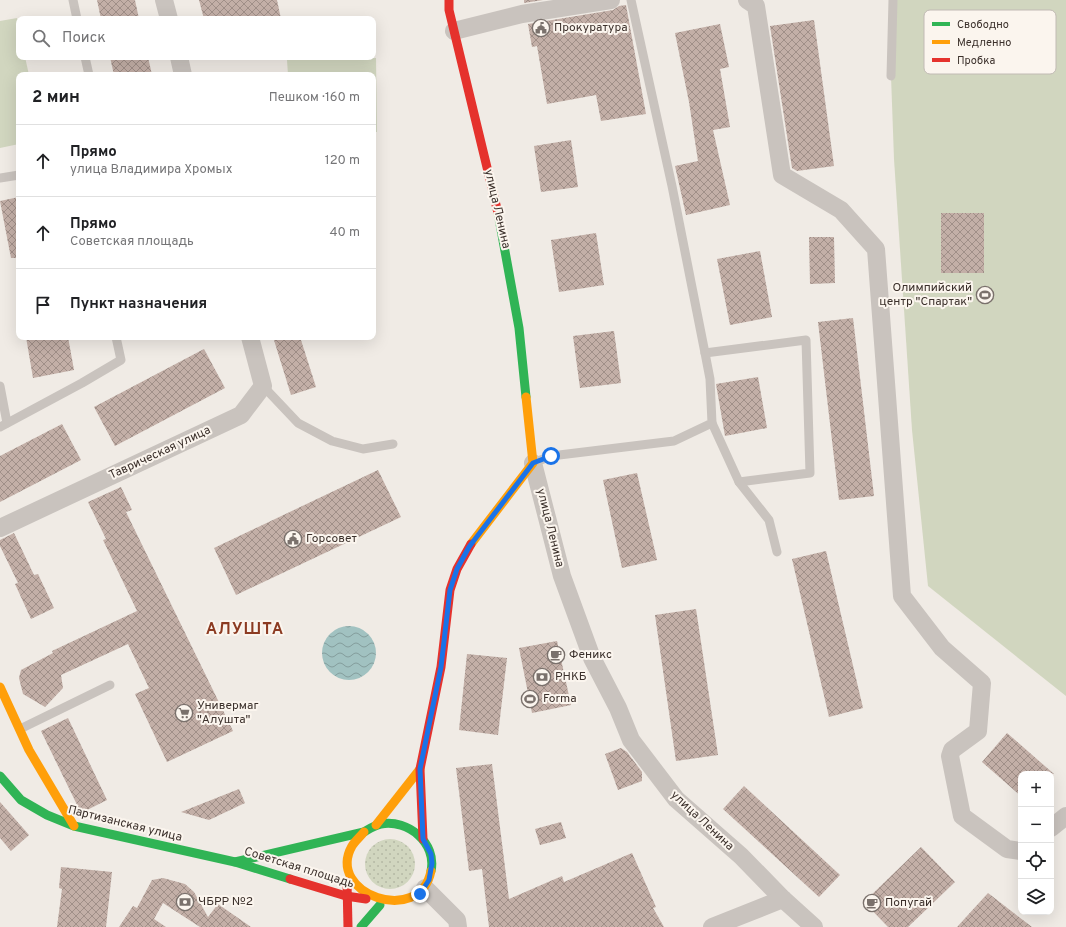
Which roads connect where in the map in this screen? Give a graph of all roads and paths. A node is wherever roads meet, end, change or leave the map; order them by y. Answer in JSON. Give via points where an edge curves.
{"nodes":[{"id":1,"x":73,"y":0,"type":"edge"},
{"id":2,"x":164,"y":0,"type":"edge"},
{"id":3,"x":449,"y":0,"type":"edge"},
{"id":4,"x":611,"y":0,"type":"edge"},
{"id":5,"x":631,"y":0,"type":"edge"},
{"id":6,"x":893,"y":0,"type":"edge"},
{"id":7,"x":752,"y":3,"type":"edge"},
{"id":8,"x":76,"y":16,"type":"edge"},
{"id":9,"x":168,"y":16,"type":"edge"},
{"id":10,"x":454,"y":31,"type":"junction"},
{"id":11,"x":86,"y":60,"type":"edge"},
{"id":12,"x":180,"y":60,"type":"edge"},
{"id":13,"x":88,"y":72,"type":"edge"},
{"id":14,"x":183,"y":72,"type":"edge"},
{"id":15,"x":891,"y":76,"type":"dead end"},
{"id":16,"x":16,"y":175,"type":"edge"},
{"id":17,"x":0,"y":178,"type":"edge"},
{"id":18,"x":117,"y":340,"type":"edge"},
{"id":19,"x":251,"y":340,"type":"edge"},
{"id":20,"x":705,"y":353,"type":"junction"},
{"id":21,"x":0,"y":386,"type":"edge"},
{"id":22,"x":263,"y":386,"type":"junction"},
{"id":23,"x":712,"y":423,"type":"junction"},
{"id":24,"x":4,"y":425,"type":"edge"},
{"id":25,"x":393,"y":444,"type":"dead end"},
{"id":26,"x":533,"y":463,"type":"junction"},
{"id":27,"x":739,"y":482,"type":"junction"},
{"id":28,"x":0,"y":528,"type":"edge"},
{"id":29,"x":777,"y":552,"type":"dead end"},
{"id":30,"x":110,"y":685,"type":"dead end"},
{"id":31,"x":0,"y":687,"type":"edge"},
{"id":32,"x":20,"y":729,"type":"junction"},
{"id":33,"x":420,"y":769,"type":"junction"},
{"id":34,"x":0,"y":776,"type":"edge"},
{"id":35,"x":1066,"y":816,"type":"edge"},
{"id":36,"x":376,"y":825,"type":"junction"},
{"id":37,"x":74,"y":826,"type":"junction"},
{"id":38,"x":1054,"y":826,"type":"edge"},
{"id":39,"x":364,"y":832,"type":"junction"},
{"id":40,"x":423,"y":839,"type":"junction"},
{"id":41,"x":1018,"y":851,"type":"edge"},
{"id":42,"x":235,"y":862,"type":"junction"},
{"id":43,"x":348,"y":867,"type":"junction"},
{"id":44,"x":425,"y":888,"type":"junction"},
{"id":45,"x":346,"y":896,"type":"junction"},
{"id":46,"x":366,"y":899,"type":"junction"},
{"id":47,"x":783,"y":899,"type":"junction"},
{"id":48,"x":380,"y":905,"type":"junction"},
{"id":49,"x":348,"y":927,"type":"edge"},
{"id":50,"x":361,"y":927,"type":"edge"},
{"id":51,"x":458,"y":927,"type":"edge"},
{"id":52,"x":712,"y":927,"type":"edge"},
{"id":53,"x":814,"y":927,"type":"edge"}],
"edges":[{"from":1,"to":8,"type":"lane"},
{"from":2,"to":9,"type":"street"},
{"from":3,"to":10,"type":"main road","name":"улица Ленина"},
{"from":4,"to":10,"type":"street","via":[[522,14]]},
{"from":5,"to":20,"type":"lane"},
{"from":6,"to":15,"type":"lane"},
{"from":7,"to":41,"type":"street","via":[[782,175],[841,210],[876,249],[902,596],[942,648],[982,683],[978,731],[952,750],[950,756],[962,816],[1007,849]]},
{"from":10,"to":26,"type":"main road","name":"улица Ленина","via":[[502,227],[519,328]]},
{"from":11,"to":13,"type":"lane"},
{"from":12,"to":14,"type":"street"},
{"from":16,"to":17,"type":"lane"},
{"from":18,"to":24,"type":"lane","via":[[122,360]]},
{"from":19,"to":22,"type":"street"},
{"from":20,"to":23,"type":"lane","via":[[710,379]]},
{"from":20,"to":27,"type":"lane","via":[[806,340],[810,473]]},
{"from":21,"to":24,"type":"lane"},
{"from":22,"to":25,"type":"lane","via":[[298,423],[332,441],[363,449]]},
{"from":22,"to":28,"type":"street","name":"Таврическая улица","via":[[241,415]]},
{"from":23,"to":26,"type":"lane","via":[[674,441],[551,456]]},
{"from":23,"to":27,"type":"lane"},
{"from":26,"to":33,"type":"main road","via":[[469,547],[457,569],[450,590],[441,667]]},
{"from":26,"to":47,"type":"street","name":"улица Ленина","via":[[562,576],[592,658],[618,708],[631,740],[676,799],[741,856]]},
{"from":27,"to":29,"type":"lane","via":[[769,520]]},
{"from":30,"to":32,"type":"lane"},
{"from":31,"to":32,"type":"main road"},
{"from":32,"to":37,"type":"main road","via":[[29,750]]},
{"from":33,"to":36,"type":"main road","name":"Советская площадь"},
{"from":33,"to":40,"type":"main road","name":"Советская площадь"},
{"from":34,"to":37,"type":"main road","name":"Партизанская улица","via":[[21,800],[47,815]]},
{"from":35,"to":38,"type":"street"},
{"from":36,"to":39,"type":"main road","name":"Советская площадь"},
{"from":36,"to":40,"type":"main road","name":"Советская площадь","via":[[393,823],[410,827]]},
{"from":37,"to":42,"type":"main road","name":"Партизанская улица"},
{"from":39,"to":42,"type":"main road","name":"Советская площадь"},
{"from":39,"to":43,"type":"main road","name":"Советская площадь","via":[[352,848]]},
{"from":40,"to":44,"type":"main road","name":"Советская площадь","via":[[431,854],[432,863]]},
{"from":42,"to":45,"type":"main road","name":"Советская площадь"},
{"from":43,"to":45,"type":"main road"},
{"from":43,"to":46,"type":"main road","name":"Советская площадь","via":[[353,885]]},
{"from":44,"to":48,"type":"main road","name":"Советская площадь","via":[[405,904]]},
{"from":44,"to":51,"type":"street","via":[[457,920]]},
{"from":45,"to":46,"type":"main road","name":"Советская площадь"},
{"from":45,"to":49,"type":"main road"},
{"from":46,"to":48,"type":"main road","name":"Советская площадь"},
{"from":47,"to":52,"type":"street"},
{"from":47,"to":53,"type":"street","name":"улица Ленина"},
{"from":48,"to":50,"type":"main road"}]}
